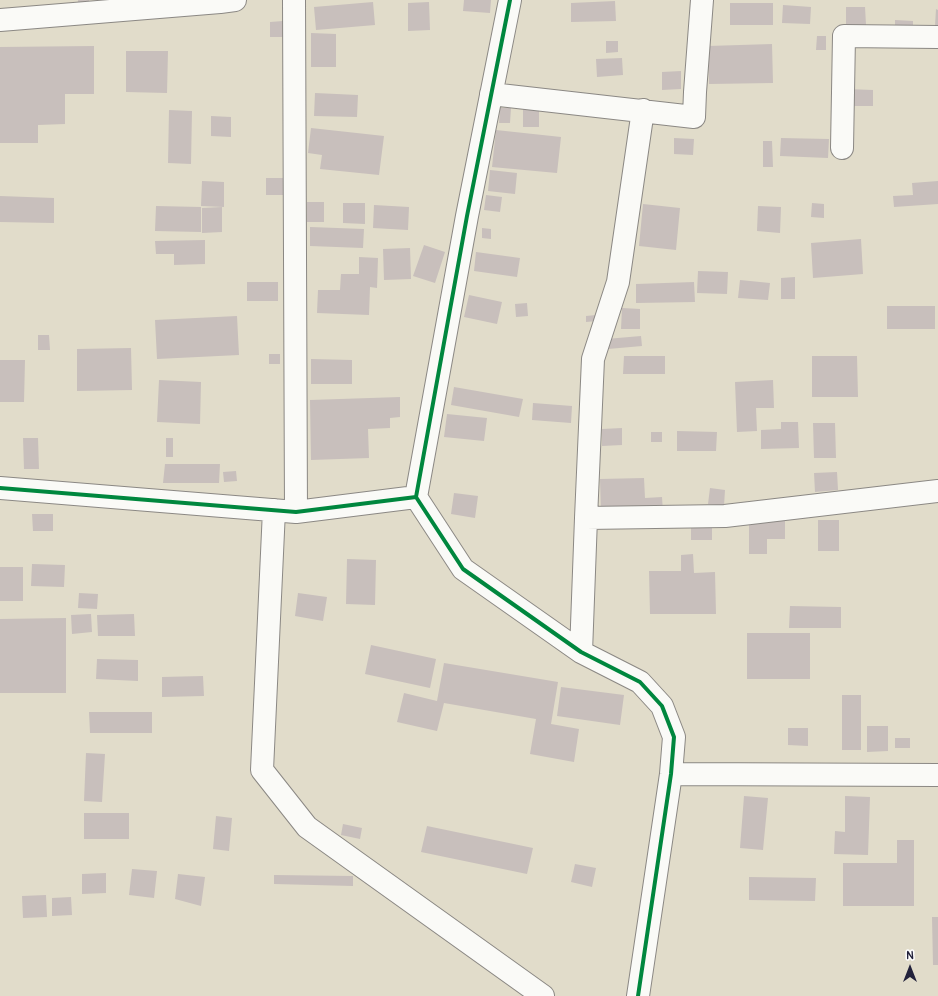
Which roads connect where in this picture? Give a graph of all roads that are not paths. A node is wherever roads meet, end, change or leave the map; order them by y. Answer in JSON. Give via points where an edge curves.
{"nodes":[{"id":1,"x":235,"y":0,"type":"edge"},
{"id":2,"x":294,"y":0,"type":"edge"},
{"id":3,"x":510,"y":0,"type":"edge"},
{"id":4,"x":702,"y":0,"type":"edge"},
{"id":5,"x":164,"y":3,"type":"edge"},
{"id":6,"x":0,"y":20,"type":"edge"},
{"id":7,"x":938,"y":37,"type":"edge"},
{"id":8,"x":491,"y":94,"type":"junction"},
{"id":9,"x":643,"y":110,"type":"junction"},
{"id":10,"x":842,"y":148,"type":"dead end"},
{"id":11,"x":0,"y":488,"type":"edge"},
{"id":12,"x":938,"y":491,"type":"edge"},
{"id":13,"x":416,"y":498,"type":"junction"},
{"id":14,"x":274,"y":510,"type":"junction"},
{"id":15,"x":296,"y":512,"type":"junction"},
{"id":16,"x":586,"y":518,"type":"junction"},
{"id":17,"x":581,"y":652,"type":"junction"},
{"id":18,"x":671,"y":774,"type":"junction"},
{"id":19,"x":938,"y":775,"type":"edge"},
{"id":20,"x":542,"y":996,"type":"edge"},
{"id":21,"x":638,"y":996,"type":"edge"}],
"edges":[{"from":1,"to":5,"type":"street"},
{"from":2,"to":15,"type":"street"},
{"from":3,"to":8,"type":"street"},
{"from":4,"to":9,"type":"street","via":[[694,117]]},
{"from":5,"to":6,"type":"street"},
{"from":7,"to":10,"type":"street","via":[[844,36]]},
{"from":8,"to":9,"type":"street"},
{"from":8,"to":13,"type":"street"},
{"from":9,"to":16,"type":"street","via":[[618,282],[593,359]]},
{"from":11,"to":14,"type":"street"},
{"from":12,"to":16,"type":"street","via":[[725,516]]},
{"from":13,"to":15,"type":"street"},
{"from":13,"to":17,"type":"street","via":[[463,569]]},
{"from":14,"to":15,"type":"street"},
{"from":14,"to":20,"type":"street","via":[[262,770],[307,827]]},
{"from":16,"to":17,"type":"street"},
{"from":17,"to":18,"type":"street","via":[[640,682],[662,706],[674,737]]},
{"from":18,"to":19,"type":"street"},
{"from":18,"to":21,"type":"street"}]}
